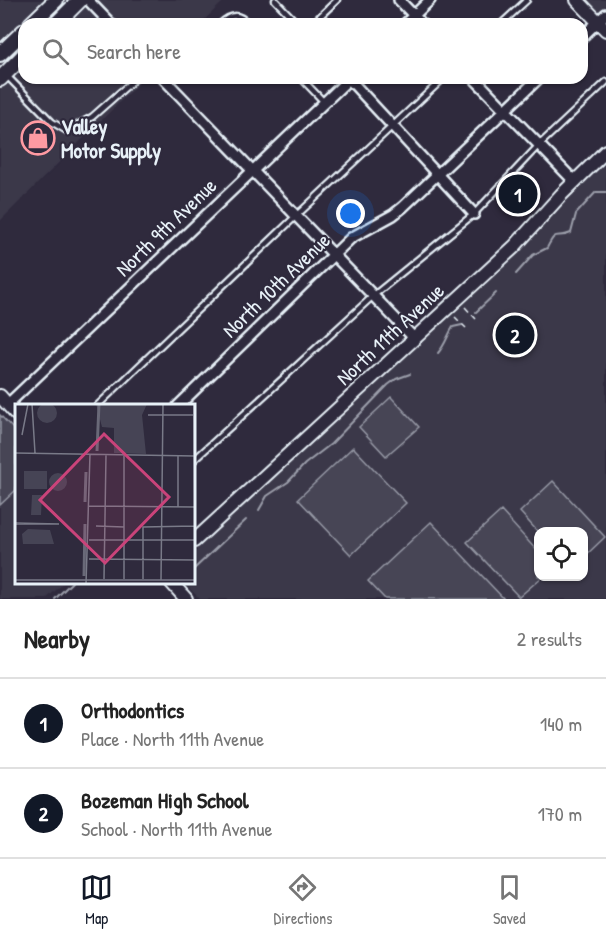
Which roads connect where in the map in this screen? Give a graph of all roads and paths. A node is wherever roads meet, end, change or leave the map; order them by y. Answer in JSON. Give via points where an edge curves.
{"nodes":[{"id":1,"x":56,"y":0,"type":"edge"},
{"id":2,"x":80,"y":0,"type":"edge"},
{"id":3,"x":88,"y":0,"type":"edge"},
{"id":4,"x":275,"y":0,"type":"edge"},
{"id":5,"x":337,"y":0,"type":"edge"},
{"id":6,"x":399,"y":0,"type":"edge"},
{"id":7,"x":430,"y":0,"type":"edge"},
{"id":8,"x":527,"y":0,"type":"edge"},
{"id":9,"x":577,"y":0,"type":"edge"},
{"id":10,"x":414,"y":15,"type":"junction"},
{"id":11,"x":37,"y":18,"type":"edge"},
{"id":12,"x":62,"y":18,"type":"edge"},
{"id":13,"x":105,"y":18,"type":"edge"},
{"id":14,"x":227,"y":18,"type":"edge"},
{"id":15,"x":242,"y":18,"type":"edge"},
{"id":16,"x":292,"y":18,"type":"edge"},
{"id":17,"x":318,"y":18,"type":"edge"},
{"id":18,"x":411,"y":18,"type":"edge"},
{"id":19,"x":417,"y":18,"type":"edge"},
{"id":20,"x":508,"y":18,"type":"edge"},
{"id":21,"x":603,"y":22,"type":"edge"},
{"id":22,"x":588,"y":33,"type":"edge"},
{"id":23,"x":18,"y":37,"type":"edge"},
{"id":24,"x":0,"y":54,"type":"edge"},
{"id":25,"x":18,"y":61,"type":"edge"},
{"id":26,"x":3,"y":76,"type":"edge"},
{"id":27,"x":606,"y":82,"type":"edge"},
{"id":28,"x":129,"y":84,"type":"edge"},
{"id":29,"x":170,"y":84,"type":"edge"},
{"id":30,"x":307,"y":84,"type":"edge"},
{"id":31,"x":343,"y":84,"type":"edge"},
{"id":32,"x":354,"y":84,"type":"edge"},
{"id":33,"x":438,"y":84,"type":"edge"},
{"id":34,"x":480,"y":84,"type":"edge"},
{"id":35,"x":533,"y":84,"type":"edge"},
{"id":36,"x":324,"y":102,"type":"junction"},
{"id":37,"x":505,"y":110,"type":"junction"},
{"id":38,"x":393,"y":126,"type":"junction"},
{"id":39,"x":539,"y":145,"type":"junction"},
{"id":40,"x":606,"y":150,"type":"edge"},
{"id":41,"x":252,"y":170,"type":"junction"},
{"id":42,"x":438,"y":175,"type":"junction"},
{"id":43,"x":574,"y":181,"type":"junction"},
{"id":44,"x":474,"y":214,"type":"junction"},
{"id":45,"x":296,"y":216,"type":"junction"},
{"id":46,"x":333,"y":255,"type":"junction"},
{"id":47,"x":373,"y":296,"type":"junction"},
{"id":48,"x":465,"y":307,"type":"dead end"},
{"id":49,"x":455,"y":317,"type":"dead end"},
{"id":50,"x":476,"y":319,"type":"dead end"},
{"id":51,"x":466,"y":328,"type":"dead end"},
{"id":52,"x":414,"y":339,"type":"junction"},
{"id":53,"x":98,"y":404,"type":"edge"},
{"id":54,"x":179,"y":404,"type":"edge"},
{"id":55,"x":8,"y":405,"type":"edge"},
{"id":56,"x":195,"y":459,"type":"edge"},
{"id":57,"x":195,"y":540,"type":"edge"},
{"id":58,"x":173,"y":584,"type":"edge"},
{"id":59,"x":186,"y":599,"type":"edge"}],
"edges":[{"from":1,"to":11,"type":"main road"},
{"from":2,"to":12,"type":"main road"},
{"from":3,"to":13,"type":"street"},
{"from":4,"to":16,"type":"lane"},
{"from":5,"to":17,"type":"lane"},
{"from":6,"to":10,"type":"street"},
{"from":7,"to":10,"type":"street"},
{"from":8,"to":20,"type":"lane"},
{"from":9,"to":21,"type":"street"},
{"from":10,"to":18,"type":"street"},
{"from":10,"to":19,"type":"street"},
{"from":14,"to":15,"type":"lane"},
{"from":21,"to":22,"type":"street"},
{"from":23,"to":24,"type":"main road"},
{"from":25,"to":26,"type":"main road"},
{"from":26,"to":28,"type":"lane","via":[[67,131],[92,117]]},
{"from":27,"to":39,"type":"lane"},
{"from":29,"to":41,"type":"street"},
{"from":30,"to":36,"type":"lane"},
{"from":31,"to":36,"type":"street","name":"North 9th Avenue"},
{"from":32,"to":38,"type":"street"},
{"from":33,"to":38,"type":"lane"},
{"from":34,"to":37,"type":"street"},
{"from":35,"to":37,"type":"street","name":"North 10th Avenue"},
{"from":36,"to":41,"type":"street","name":"North 9th Avenue"},
{"from":37,"to":39,"type":"street"},
{"from":37,"to":42,"type":"street","name":"North 10th Avenue"},
{"from":38,"to":42,"type":"street"},
{"from":38,"to":45,"type":"lane"},
{"from":39,"to":43,"type":"street"},
{"from":39,"to":44,"type":"lane"},
{"from":40,"to":43,"type":"street","name":"North 11th Avenue"},
{"from":41,"to":45,"type":"street"},
{"from":41,"to":55,"type":"street","name":"North 9th Avenue"},
{"from":42,"to":44,"type":"street"},
{"from":42,"to":46,"type":"street","name":"North 10th Avenue","via":[[393,215],[351,238]]},
{"from":43,"to":52,"type":"street","name":"North 11th Avenue","via":[[514,247]]},
{"from":44,"to":47,"type":"lane"},
{"from":45,"to":46,"type":"street"},
{"from":45,"to":53,"type":"lane"},
{"from":46,"to":47,"type":"street"},
{"from":46,"to":54,"type":"street","name":"North 10th Avenue"},
{"from":47,"to":52,"type":"street"},
{"from":47,"to":56,"type":"lane"},
{"from":48,"to":50,"type":"path"},
{"from":49,"to":51,"type":"path"},
{"from":52,"to":57,"type":"street","name":"North 11th Avenue"},
{"from":58,"to":59,"type":"street"}]}
